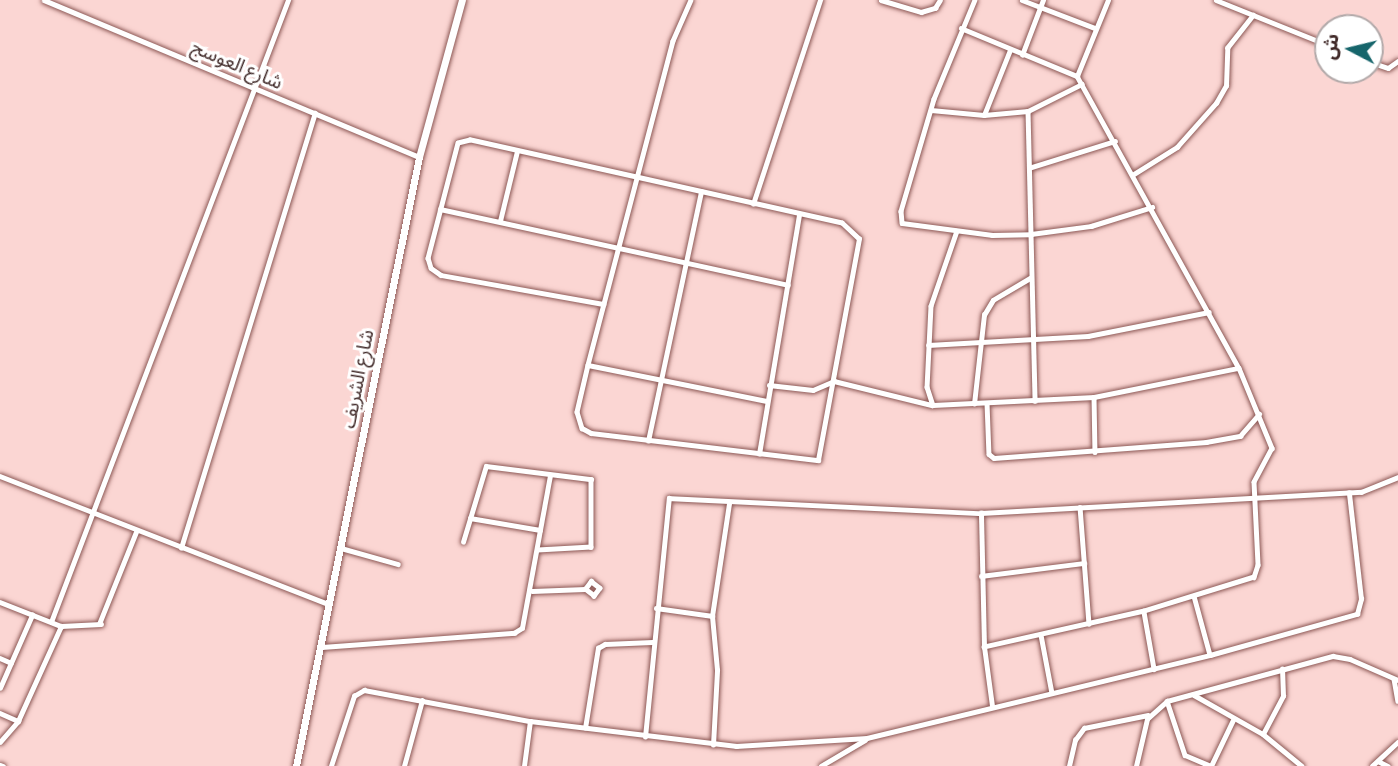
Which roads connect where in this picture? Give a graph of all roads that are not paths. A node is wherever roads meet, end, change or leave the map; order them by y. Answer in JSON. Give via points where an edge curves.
{"nodes":[{"id":1,"x":44,"y":0,"type":"edge"},
{"id":2,"x":288,"y":0,"type":"edge"},
{"id":3,"x":462,"y":0,"type":"edge"},
{"id":4,"x":691,"y":0,"type":"edge"},
{"id":5,"x":820,"y":0,"type":"edge"},
{"id":6,"x":881,"y":0,"type":"edge"},
{"id":7,"x":940,"y":0,"type":"edge"},
{"id":8,"x":975,"y":0,"type":"edge"},
{"id":9,"x":1022,"y":0,"type":"edge"},
{"id":10,"x":1043,"y":0,"type":"edge"},
{"id":11,"x":1108,"y":0,"type":"edge"},
{"id":12,"x":1216,"y":0,"type":"edge"},
{"id":13,"x":1041,"y":8,"type":"junction"},
{"id":14,"x":1253,"y":15,"type":"junction"},
{"id":15,"x":961,"y":28,"type":"junction"},
{"id":16,"x":1095,"y":28,"type":"junction"},
{"id":17,"x":1314,"y":39,"type":"edge"},
{"id":18,"x":1010,"y":50,"type":"junction"},
{"id":19,"x":1021,"y":55,"type":"junction"},
{"id":20,"x":1077,"y":76,"type":"junction"},
{"id":21,"x":1082,"y":84,"type":"junction"},
{"id":22,"x":253,"y":86,"type":"junction"},
{"id":23,"x":931,"y":110,"type":"junction"},
{"id":24,"x":1028,"y":111,"type":"junction"},
{"id":25,"x":315,"y":113,"type":"junction"},
{"id":26,"x":984,"y":115,"type":"junction"},
{"id":27,"x":1115,"y":141,"type":"junction"},
{"id":28,"x":517,"y":151,"type":"junction"},
{"id":29,"x":419,"y":157,"type":"junction"},
{"id":30,"x":1029,"y":168,"type":"junction"},
{"id":31,"x":1134,"y":174,"type":"junction"},
{"id":32,"x":636,"y":178,"type":"junction"},
{"id":33,"x":701,"y":192,"type":"junction"},
{"id":34,"x":753,"y":204,"type":"junction"},
{"id":35,"x":1152,"y":206,"type":"junction"},
{"id":36,"x":439,"y":209,"type":"junction"},
{"id":37,"x":799,"y":215,"type":"junction"},
{"id":38,"x":500,"y":222,"type":"junction"},
{"id":39,"x":957,"y":231,"type":"junction"},
{"id":40,"x":1031,"y":234,"type":"junction"},
{"id":41,"x":618,"y":246,"type":"junction"},
{"id":42,"x":688,"y":263,"type":"junction"},
{"id":43,"x":1030,"y":278,"type":"junction"},
{"id":44,"x":788,"y":285,"type":"junction"},
{"id":45,"x":603,"y":304,"type":"junction"},
{"id":46,"x":1209,"y":313,"type":"junction"},
{"id":47,"x":1032,"y":340,"type":"junction"},
{"id":48,"x":979,"y":342,"type":"junction"},
{"id":49,"x":928,"y":345,"type":"junction"},
{"id":50,"x":588,"y":365,"type":"junction"},
{"id":51,"x":1239,"y":368,"type":"junction"},
{"id":52,"x":834,"y":381,"type":"junction"},
{"id":53,"x":660,"y":383,"type":"junction"},
{"id":54,"x":769,"y":385,"type":"junction"},
{"id":55,"x":1094,"y":397,"type":"junction"},
{"id":56,"x":766,"y":401,"type":"junction"},
{"id":57,"x":1035,"y":401,"type":"junction"},
{"id":58,"x":987,"y":403,"type":"junction"},
{"id":59,"x":974,"y":404,"type":"junction"},
{"id":60,"x":933,"y":405,"type":"junction"},
{"id":61,"x":1259,"y":413,"type":"junction"},
{"id":62,"x":648,"y":441,"type":"junction"},
{"id":63,"x":1095,"y":452,"type":"junction"},
{"id":64,"x":759,"y":454,"type":"junction"},
{"id":65,"x":0,"y":476,"type":"edge"},
{"id":66,"x":550,"y":476,"type":"junction"},
{"id":67,"x":1398,"y":477,"type":"edge"},
{"id":68,"x":1349,"y":492,"type":"junction"},
{"id":69,"x":1254,"y":496,"type":"junction"},
{"id":70,"x":729,"y":503,"type":"junction"},
{"id":71,"x":1080,"y":506,"type":"junction"},
{"id":72,"x":981,"y":513,"type":"junction"},
{"id":73,"x":90,"y":514,"type":"junction"},
{"id":74,"x":470,"y":517,"type":"junction"},
{"id":75,"x":540,"y":530,"type":"junction"},
{"id":76,"x":136,"y":532,"type":"junction"},
{"id":77,"x":463,"y":542,"type":"dead end"},
{"id":78,"x":181,"y":548,"type":"junction"},
{"id":79,"x":341,"y":548,"type":"junction"},
{"id":80,"x":538,"y":550,"type":"junction"},
{"id":81,"x":1084,"y":563,"type":"junction"},
{"id":82,"x":398,"y":564,"type":"dead end"},
{"id":83,"x":981,"y":576,"type":"junction"},
{"id":84,"x":585,"y":589,"type":"dead end"},
{"id":85,"x":531,"y":591,"type":"junction"},
{"id":86,"x":1194,"y":596,"type":"junction"},
{"id":87,"x":0,"y":602,"type":"edge"},
{"id":88,"x":330,"y":605,"type":"junction"},
{"id":89,"x":656,"y":608,"type":"junction"},
{"id":90,"x":1144,"y":611,"type":"junction"},
{"id":91,"x":32,"y":615,"type":"junction"},
{"id":92,"x":712,"y":616,"type":"junction"},
{"id":93,"x":51,"y":622,"type":"junction"},
{"id":94,"x":1089,"y":624,"type":"junction"},
{"id":95,"x":61,"y":626,"type":"junction"},
{"id":96,"x":1041,"y":635,"type":"junction"},
{"id":97,"x":652,"y":642,"type":"junction"},
{"id":98,"x":322,"y":647,"type":"junction"},
{"id":99,"x":984,"y":647,"type":"junction"},
{"id":100,"x":1210,"y":655,"type":"junction"},
{"id":101,"x":0,"y":658,"type":"edge"},
{"id":102,"x":11,"y":663,"type":"junction"},
{"id":103,"x":1282,"y":669,"type":"junction"},
{"id":104,"x":1154,"y":670,"type":"junction"},
{"id":105,"x":1396,"y":679,"type":"edge"},
{"id":106,"x":0,"y":688,"type":"edge"},
{"id":107,"x":1052,"y":693,"type":"junction"},
{"id":108,"x":1193,"y":694,"type":"junction"},
{"id":109,"x":422,"y":699,"type":"junction"},
{"id":110,"x":1167,"y":701,"type":"junction"},
{"id":111,"x":1398,"y":701,"type":"edge"},
{"id":112,"x":992,"y":706,"type":"junction"},
{"id":113,"x":0,"y":713,"type":"edge"},
{"id":114,"x":1149,"y":714,"type":"junction"},
{"id":115,"x":1233,"y":720,"type":"junction"},
{"id":116,"x":18,"y":721,"type":"junction"},
{"id":117,"x":530,"y":721,"type":"junction"},
{"id":118,"x":585,"y":728,"type":"junction"},
{"id":119,"x":1263,"y":734,"type":"junction"},
{"id":120,"x":645,"y":737,"type":"junction"},
{"id":121,"x":867,"y":738,"type":"junction"},
{"id":122,"x":0,"y":742,"type":"edge"},
{"id":123,"x":1398,"y":742,"type":"edge"},
{"id":124,"x":713,"y":745,"type":"junction"},
{"id":125,"x":1378,"y":761,"type":"junction"},
{"id":126,"x":296,"y":766,"type":"edge"},
{"id":127,"x":331,"y":766,"type":"edge"},
{"id":128,"x":404,"y":766,"type":"edge"},
{"id":129,"x":524,"y":766,"type":"edge"},
{"id":130,"x":821,"y":766,"type":"edge"},
{"id":131,"x":1069,"y":766,"type":"edge"},
{"id":132,"x":1136,"y":766,"type":"edge"},
{"id":133,"x":1211,"y":766,"type":"edge"},
{"id":134,"x":1302,"y":766,"type":"edge"},
{"id":135,"x":1372,"y":766,"type":"edge"},
{"id":136,"x":1388,"y":766,"type":"edge"}],
"edges":[{"from":1,"to":22,"type":"street","name":"شارع العوسج"},
{"from":2,"to":22,"type":"street"},
{"from":3,"to":29,"type":"main road","name":"شارع الشريف"},
{"from":4,"to":32,"type":"street","via":[[673,41]]},
{"from":5,"to":34,"type":"street"},
{"from":6,"to":7,"type":"street","via":[[921,12],[935,8]]},
{"from":8,"to":15,"type":"street"},
{"from":9,"to":13,"type":"street"},
{"from":10,"to":13,"type":"street"},
{"from":11,"to":16,"type":"street"},
{"from":12,"to":14,"type":"street"},
{"from":13,"to":16,"type":"street"},
{"from":13,"to":19,"type":"street"},
{"from":14,"to":17,"type":"street"},
{"from":14,"to":31,"type":"street","via":[[1227,48],[1226,86],[1216,103],[1177,147]]},
{"from":15,"to":18,"type":"street"},
{"from":15,"to":23,"type":"street"},
{"from":16,"to":20,"type":"street"},
{"from":18,"to":19,"type":"street"},
{"from":18,"to":26,"type":"street"},
{"from":19,"to":20,"type":"street"},
{"from":20,"to":21,"type":"street"},
{"from":21,"to":24,"type":"street"},
{"from":21,"to":27,"type":"street"},
{"from":22,"to":25,"type":"street","name":"شارع العوسج"},
{"from":22,"to":73,"type":"street"},
{"from":23,"to":26,"type":"street"},
{"from":23,"to":39,"type":"street","via":[[900,220]]},
{"from":24,"to":26,"type":"street"},
{"from":24,"to":30,"type":"street"},
{"from":25,"to":29,"type":"street","name":"شارع العوسج"},
{"from":25,"to":78,"type":"street"},
{"from":27,"to":30,"type":"street"},
{"from":27,"to":31,"type":"street"},
{"from":28,"to":32,"type":"street"},
{"from":28,"to":36,"type":"street","via":[[470,140],[458,143]]},
{"from":28,"to":38,"type":"street"},
{"from":29,"to":79,"type":"main road","name":"شارع الشريف"},
{"from":30,"to":40,"type":"street"},
{"from":31,"to":35,"type":"street"},
{"from":32,"to":33,"type":"street"},
{"from":32,"to":41,"type":"street"},
{"from":33,"to":34,"type":"street"},
{"from":33,"to":42,"type":"street"},
{"from":34,"to":37,"type":"street"},
{"from":35,"to":40,"type":"street","via":[[1091,226]]},
{"from":35,"to":46,"type":"street"},
{"from":36,"to":38,"type":"street"},
{"from":36,"to":45,"type":"street","via":[[428,258],[436,273]]},
{"from":37,"to":44,"type":"street"},
{"from":37,"to":52,"type":"street","via":[[842,223],[859,239]]},
{"from":38,"to":41,"type":"street"},
{"from":39,"to":40,"type":"street"},
{"from":39,"to":49,"type":"street","via":[[933,297]]},
{"from":40,"to":43,"type":"street"},
{"from":41,"to":42,"type":"street"},
{"from":41,"to":45,"type":"street"},
{"from":42,"to":44,"type":"street"},
{"from":42,"to":53,"type":"street"},
{"from":43,"to":47,"type":"street"},
{"from":43,"to":48,"type":"street","via":[[993,300],[984,315]]},
{"from":44,"to":54,"type":"street"},
{"from":45,"to":50,"type":"street"},
{"from":46,"to":47,"type":"street","via":[[1111,333]]},
{"from":46,"to":51,"type":"street"},
{"from":47,"to":48,"type":"street"},
{"from":47,"to":57,"type":"street"},
{"from":48,"to":49,"type":"street"},
{"from":48,"to":59,"type":"street"},
{"from":49,"to":60,"type":"street","via":[[927,387]]},
{"from":50,"to":53,"type":"street"},
{"from":50,"to":62,"type":"street","via":[[577,412],[582,428]]},
{"from":51,"to":55,"type":"street"},
{"from":51,"to":61,"type":"street"},
{"from":52,"to":54,"type":"street","via":[[813,390]]},
{"from":52,"to":60,"type":"street"},
{"from":52,"to":64,"type":"street","via":[[818,460]]},
{"from":53,"to":56,"type":"street"},
{"from":53,"to":62,"type":"street"},
{"from":54,"to":56,"type":"street"},
{"from":55,"to":57,"type":"street"},
{"from":55,"to":63,"type":"street"},
{"from":56,"to":64,"type":"street"},
{"from":57,"to":58,"type":"street"},
{"from":58,"to":59,"type":"street"},
{"from":58,"to":63,"type":"street","via":[[991,457]]},
{"from":59,"to":60,"type":"street"},
{"from":61,"to":63,"type":"street","via":[[1250,428],[1233,438]]},
{"from":61,"to":69,"type":"street","via":[[1272,448],[1256,474]]},
{"from":62,"to":64,"type":"street"},
{"from":65,"to":73,"type":"street"},
{"from":66,"to":74,"type":"street","via":[[486,466]]},
{"from":66,"to":75,"type":"street"},
{"from":66,"to":80,"type":"street","via":[[594,481],[593,542],[587,549]]},
{"from":67,"to":68,"type":"street","via":[[1371,490]]},
{"from":68,"to":69,"type":"street"},
{"from":68,"to":100,"type":"street","via":[[1361,600],[1357,614]]},
{"from":69,"to":71,"type":"street"},
{"from":69,"to":86,"type":"street","via":[[1257,572],[1249,580]]},
{"from":70,"to":72,"type":"street"},
{"from":70,"to":89,"type":"street","via":[[677,496],[667,500]]},
{"from":70,"to":92,"type":"street"},
{"from":71,"to":72,"type":"street"},
{"from":71,"to":81,"type":"street"},
{"from":72,"to":83,"type":"street"},
{"from":73,"to":76,"type":"street"},
{"from":73,"to":93,"type":"street"},
{"from":74,"to":75,"type":"street"},
{"from":74,"to":77,"type":"street"},
{"from":75,"to":80,"type":"street"},
{"from":76,"to":78,"type":"street"},
{"from":76,"to":95,"type":"street","via":[[100,624]]},
{"from":78,"to":88,"type":"street"},
{"from":79,"to":82,"type":"street"},
{"from":79,"to":88,"type":"main road","name":"شارع الشريف"},
{"from":80,"to":85,"type":"street"},
{"from":81,"to":83,"type":"street"},
{"from":81,"to":94,"type":"street"},
{"from":83,"to":99,"type":"street"},
{"from":84,"to":85,"type":"street"},
{"from":85,"to":98,"type":"street","via":[[527,619],[514,633]]},
{"from":86,"to":90,"type":"street"},
{"from":86,"to":100,"type":"street"},
{"from":87,"to":91,"type":"street"},
{"from":88,"to":98,"type":"main road","name":"شارع الشريف"},
{"from":89,"to":92,"type":"street"},
{"from":89,"to":97,"type":"street"},
{"from":90,"to":94,"type":"street"},
{"from":90,"to":104,"type":"street"},
{"from":91,"to":93,"type":"street"},
{"from":91,"to":102,"type":"street"},
{"from":92,"to":124,"type":"street","via":[[717,670]]},
{"from":93,"to":95,"type":"street"},
{"from":94,"to":96,"type":"street"},
{"from":95,"to":116,"type":"street"},
{"from":96,"to":99,"type":"street"},
{"from":96,"to":107,"type":"street"},
{"from":97,"to":118,"type":"street","via":[[598,648]]},
{"from":97,"to":120,"type":"street"},
{"from":98,"to":126,"type":"main road","name":"شارع الشريف"},
{"from":99,"to":112,"type":"street"},
{"from":100,"to":104,"type":"street"},
{"from":101,"to":102,"type":"street"},
{"from":102,"to":106,"type":"street"},
{"from":103,"to":105,"type":"street","via":[[1340,656]]},
{"from":103,"to":108,"type":"street"},
{"from":103,"to":119,"type":"street","via":[[1283,696]]},
{"from":104,"to":107,"type":"street"},
{"from":105,"to":111,"type":"street"},
{"from":107,"to":112,"type":"street"},
{"from":108,"to":110,"type":"street"},
{"from":108,"to":115,"type":"street"},
{"from":109,"to":117,"type":"street"},
{"from":109,"to":127,"type":"street","via":[[359,692]]},
{"from":109,"to":128,"type":"street"},
{"from":110,"to":114,"type":"street"},
{"from":110,"to":133,"type":"street","via":[[1185,755]]},
{"from":112,"to":121,"type":"street"},
{"from":113,"to":116,"type":"street"},
{"from":114,"to":131,"type":"street","via":[[1084,728],[1075,740]]},
{"from":114,"to":132,"type":"street"},
{"from":115,"to":119,"type":"street"},
{"from":115,"to":133,"type":"street"},
{"from":116,"to":122,"type":"street"},
{"from":117,"to":118,"type":"street"},
{"from":117,"to":129,"type":"street"},
{"from":118,"to":120,"type":"street"},
{"from":119,"to":134,"type":"street"},
{"from":120,"to":124,"type":"street"},
{"from":121,"to":124,"type":"street"},
{"from":121,"to":130,"type":"street"},
{"from":123,"to":125,"type":"street"},
{"from":125,"to":135,"type":"street"},
{"from":125,"to":136,"type":"street"}]}
